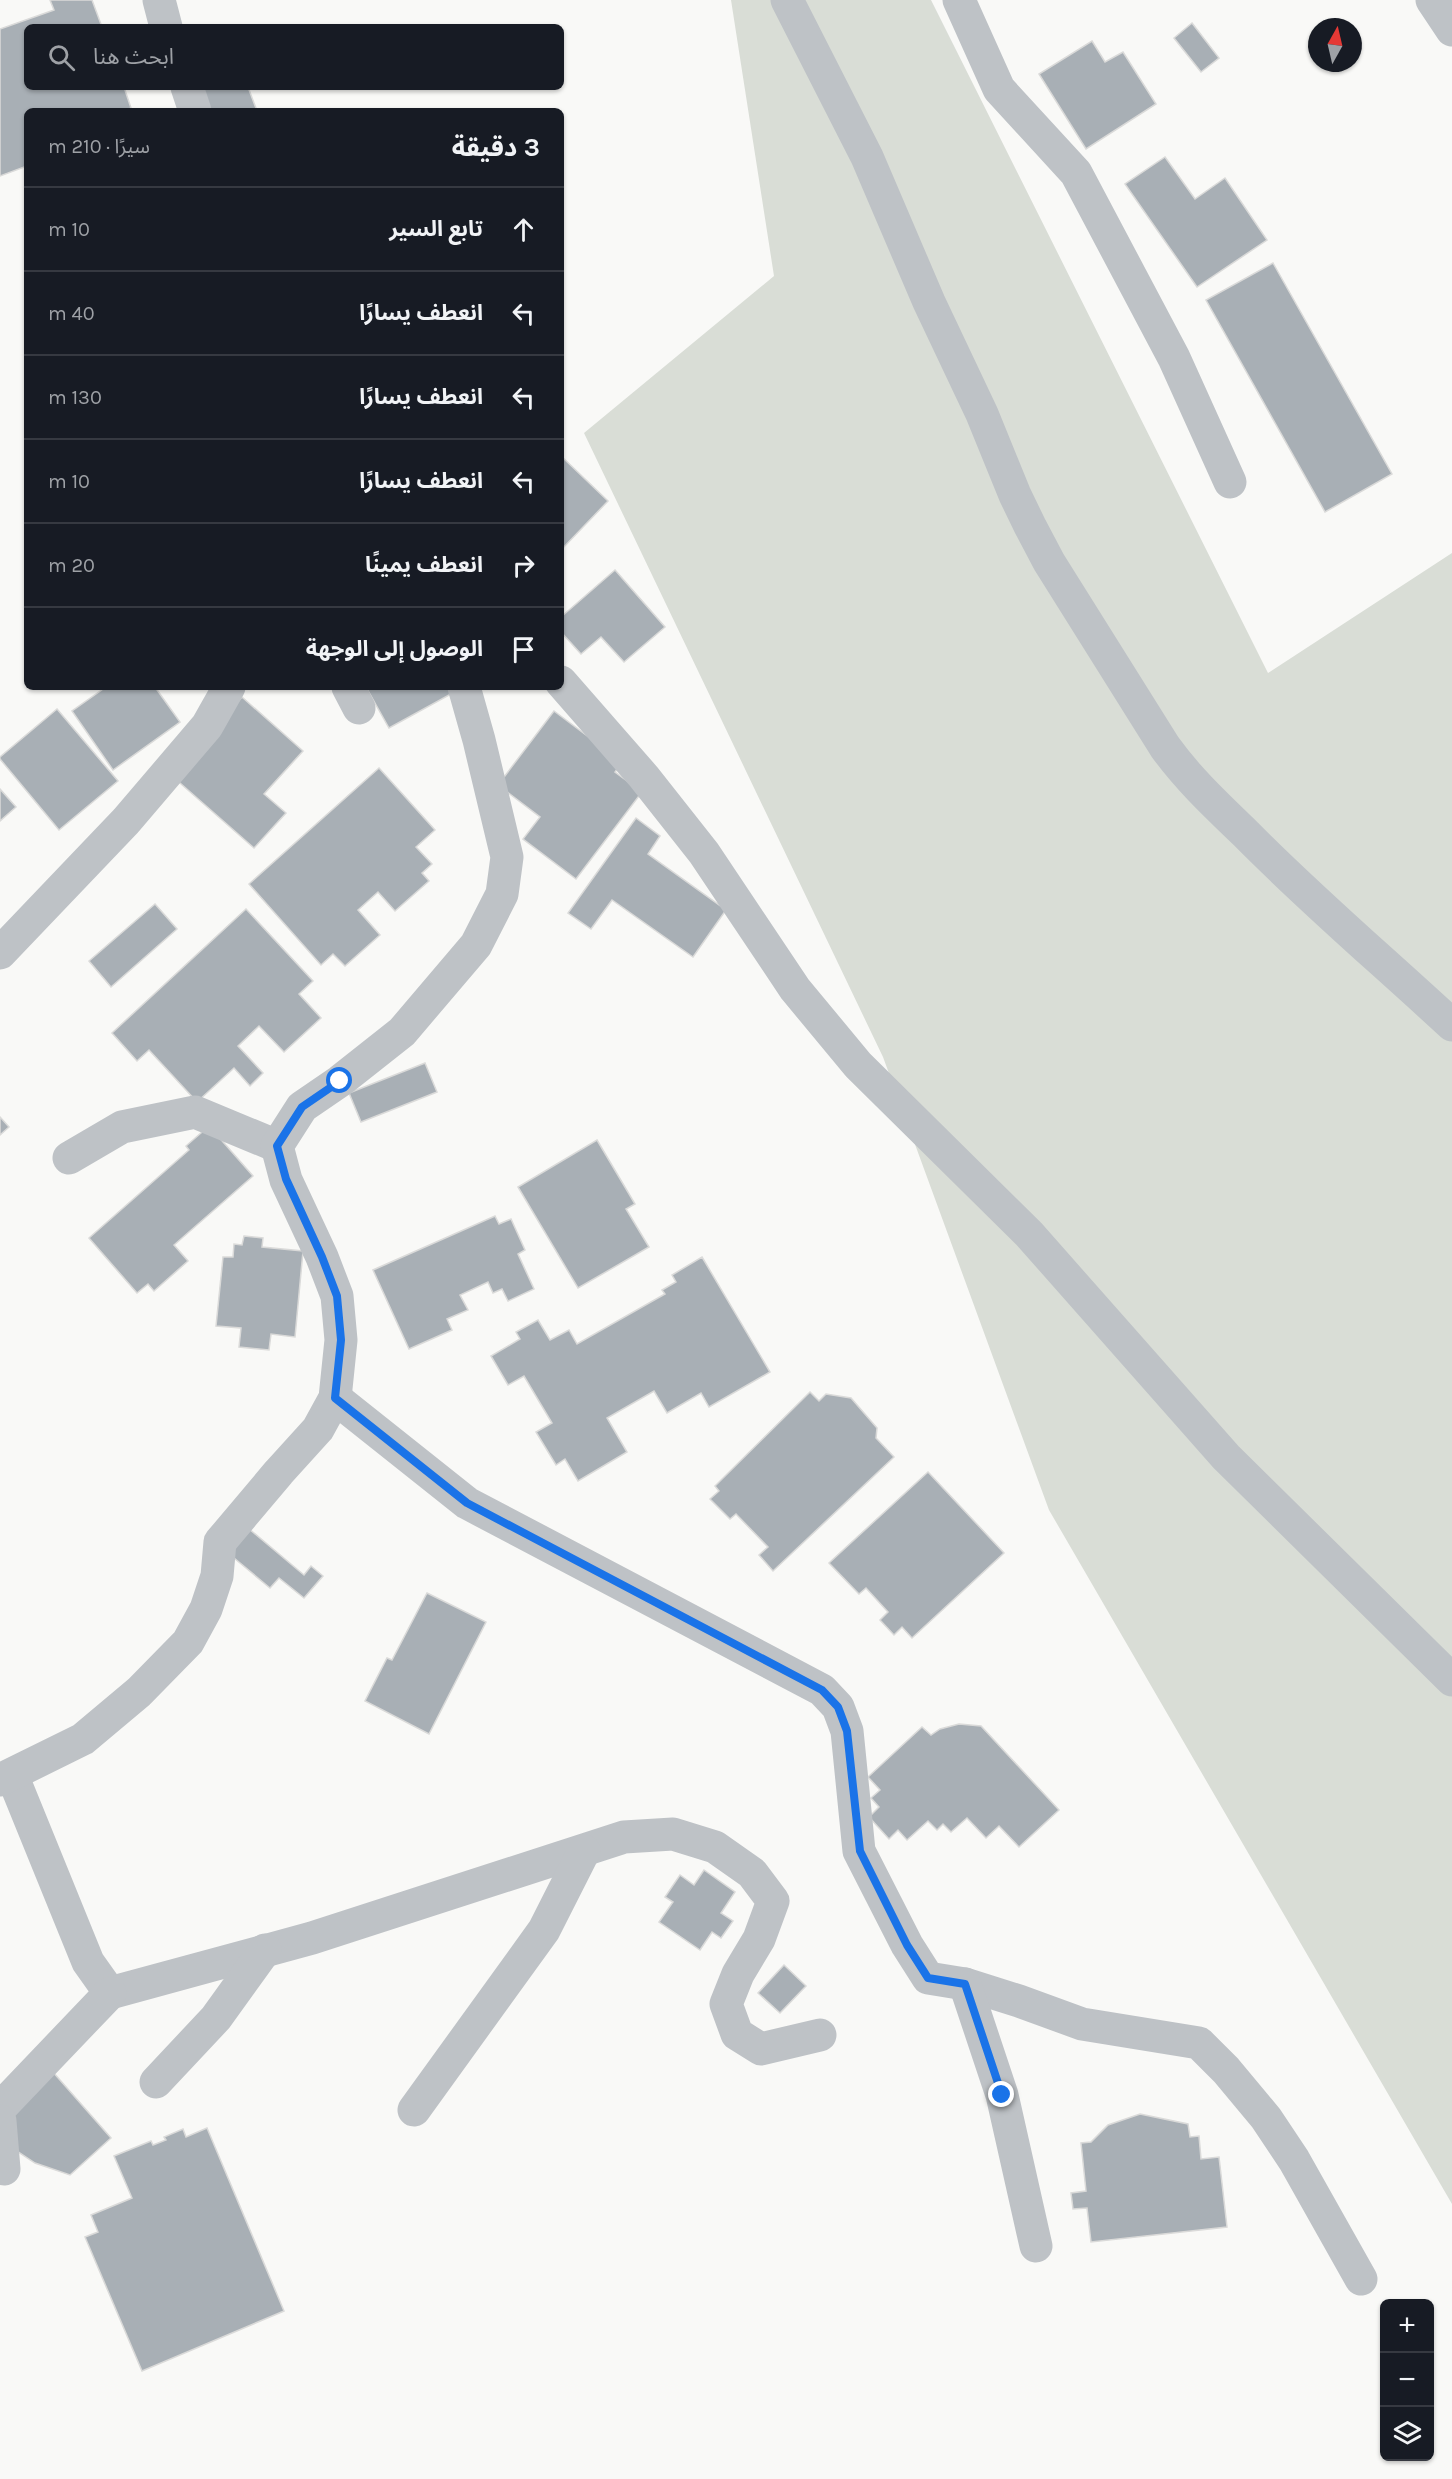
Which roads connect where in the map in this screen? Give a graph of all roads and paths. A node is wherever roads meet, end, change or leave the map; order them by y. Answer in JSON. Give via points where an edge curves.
{"nodes":[{"id":1,"x":159,"y":0,"type":"edge"},
{"id":2,"x":787,"y":0,"type":"edge"},
{"id":3,"x":958,"y":0,"type":"edge"},
{"id":4,"x":1432,"y":0,"type":"edge"},
{"id":5,"x":165,"y":24,"type":"edge"},
{"id":6,"x":1452,"y":30,"type":"edge"},
{"id":7,"x":188,"y":90,"type":"edge"},
{"id":8,"x":194,"y":108,"type":"edge"},
{"id":9,"x":1230,"y":482,"type":"dead end"},
{"id":10,"x":564,"y":685,"type":"edge"},
{"id":11,"x":227,"y":690,"type":"edge"},
{"id":12,"x":465,"y":690,"type":"edge"},
{"id":13,"x":0,"y":953,"type":"edge"},
{"id":14,"x":1452,"y":1025,"type":"edge"},
{"id":15,"x":277,"y":1146,"type":"junction"},
{"id":16,"x":69,"y":1158,"type":"dead end"},
{"id":17,"x":335,"y":1398,"type":"junction"},
{"id":18,"x":1452,"y":1680,"type":"edge"},
{"id":19,"x":6,"y":1777,"type":"edge"},
{"id":20,"x":584,"y":1851,"type":"junction"},
{"id":21,"x":265,"y":1950,"type":"junction"},
{"id":22,"x":965,"y":1984,"type":"junction"},
{"id":23,"x":110,"y":1993,"type":"junction"},
{"id":24,"x":820,"y":2035,"type":"dead end"},
{"id":25,"x":156,"y":2082,"type":"dead end"},
{"id":26,"x":0,"y":2108,"type":"edge"},
{"id":27,"x":414,"y":2110,"type":"dead end"},
{"id":28,"x":0,"y":2121,"type":"edge"},
{"id":29,"x":4,"y":2169,"type":"dead end"},
{"id":30,"x":1036,"y":2246,"type":"dead end"},
{"id":31,"x":1360,"y":2279,"type":"dead end"}],
"edges":[{"from":1,"to":5,"type":"street"},
{"from":2,"to":14,"type":"street","via":[[867,157],[1025,516],[1049,562],[1165,747],[1183,772],[1264,853]]},
{"from":3,"to":9,"type":"street","via":[[999,89],[1076,173],[1174,358]]},
{"from":4,"to":6,"type":"street"},
{"from":7,"to":8,"type":"street"},
{"from":10,"to":18,"type":"street","via":[[704,852],[795,989],[858,1065],[1029,1234],[1226,1457]]},
{"from":11,"to":13,"type":"street","via":[[207,726],[126,821]]},
{"from":12,"to":15,"type":"street","via":[[507,857],[502,894],[476,945],[402,1032],[302,1107]]},
{"from":15,"to":16,"type":"street","via":[[195,1112],[122,1127]]},
{"from":15,"to":17,"type":"street","via":[[286,1179],[337,1296],[341,1340]]},
{"from":17,"to":19,"type":"street","via":[[318,1429],[220,1542],[217,1576],[206,1609],[188,1642],[139,1692],[83,1739]]},
{"from":17,"to":22,"type":"street","via":[[467,1503],[822,1690],[838,1707],[847,1731],[860,1851],[928,1978]]},
{"from":19,"to":23,"type":"street","via":[[88,1962]]},
{"from":20,"to":21,"type":"street"},
{"from":20,"to":24,"type":"street","via":[[624,1837],[673,1834],[715,1848],[752,1874],[773,1901],[759,1939],[726,2004],[736,2034],[761,2049]]},
{"from":20,"to":27,"type":"street","via":[[544,1930]]},
{"from":21,"to":23,"type":"street"},
{"from":21,"to":25,"type":"street","via":[[216,2018]]},
{"from":22,"to":30,"type":"street","via":[[1002,2095]]},
{"from":22,"to":31,"type":"street","via":[[1082,2024],[1199,2043],[1266,2118],[1294,2160]]},
{"from":23,"to":26,"type":"street"},
{"from":28,"to":29,"type":"street"}]}
